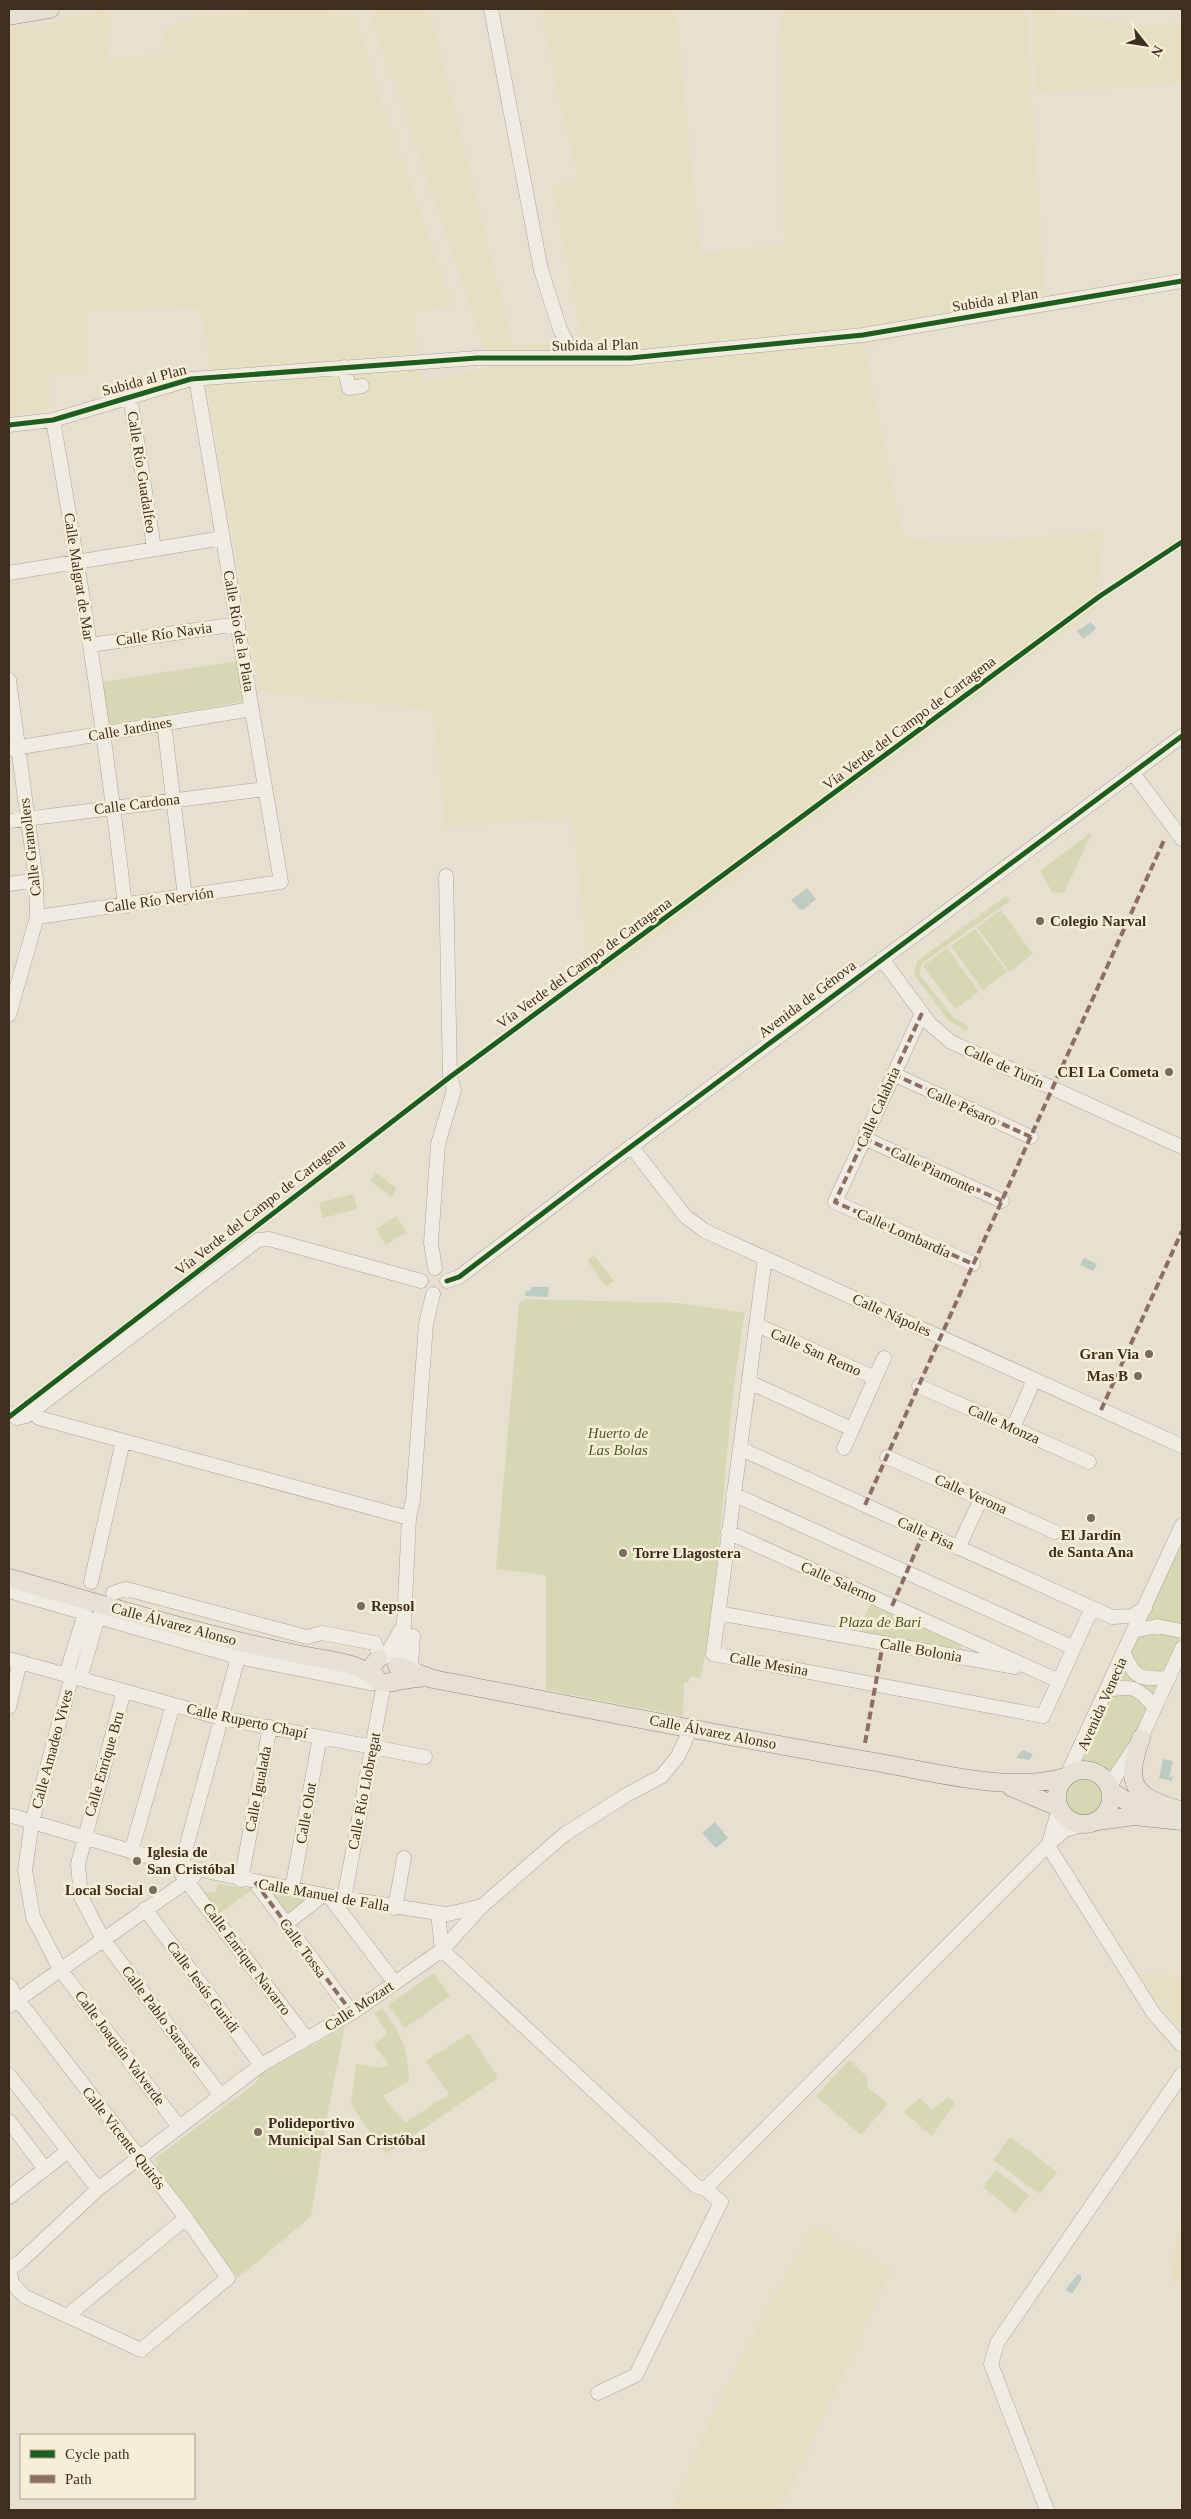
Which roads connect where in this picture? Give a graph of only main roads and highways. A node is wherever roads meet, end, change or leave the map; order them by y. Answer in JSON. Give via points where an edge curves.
{"nodes":[{"id":1,"x":50,"y":9,"type":"edge"},
{"id":2,"x":9,"y":16,"type":"edge"},
{"id":3,"x":9,"y":1578,"type":"edge"},
{"id":4,"x":1141,"y":1738,"type":"road end"},
{"id":5,"x":1066,"y":1776,"type":"junction"},
{"id":6,"x":994,"y":1782,"type":"junction"},
{"id":7,"x":1110,"y":1790,"type":"junction"},
{"id":8,"x":1058,"y":1808,"type":"junction"},
{"id":9,"x":1182,"y":1811,"type":"edge"},
{"id":10,"x":1182,"y":1817,"type":"edge"},
{"id":11,"x":1182,"y":1821,"type":"edge"},
{"id":12,"x":1090,"y":1823,"type":"junction"}],
"edges":[{"from":1,"to":2,"type":"main road"},
{"from":3,"to":6,"type":"main road","name":"Calle Álvarez Alonso","via":[[87,1609],[113,1600],[240,1650],[342,1663],[367,1672],[385,1671],[409,1678],[428,1678]]},
{"from":4,"to":9,"type":"main road","via":[[1133,1765],[1136,1785],[1149,1800]]},
{"from":5,"to":6,"type":"main road","name":"Calle Álvarez Alonso","via":[[1040,1782]]},
{"from":5,"to":7,"type":"main road","via":[[1090,1770],[1104,1778]]},
{"from":5,"to":8,"type":"main road","via":[[1057,1793]]},
{"from":6,"to":8,"type":"main road","name":"Calle Álvarez Alonso","via":[[1026,1792]]},
{"from":7,"to":10,"type":"main road","via":[[1147,1809]]},
{"from":7,"to":12,"type":"main road","via":[[1110,1806]]},
{"from":8,"to":12,"type":"main road","via":[[1068,1820]]},
{"from":11,"to":12,"type":"main road","via":[[1134,1816]]}]}
